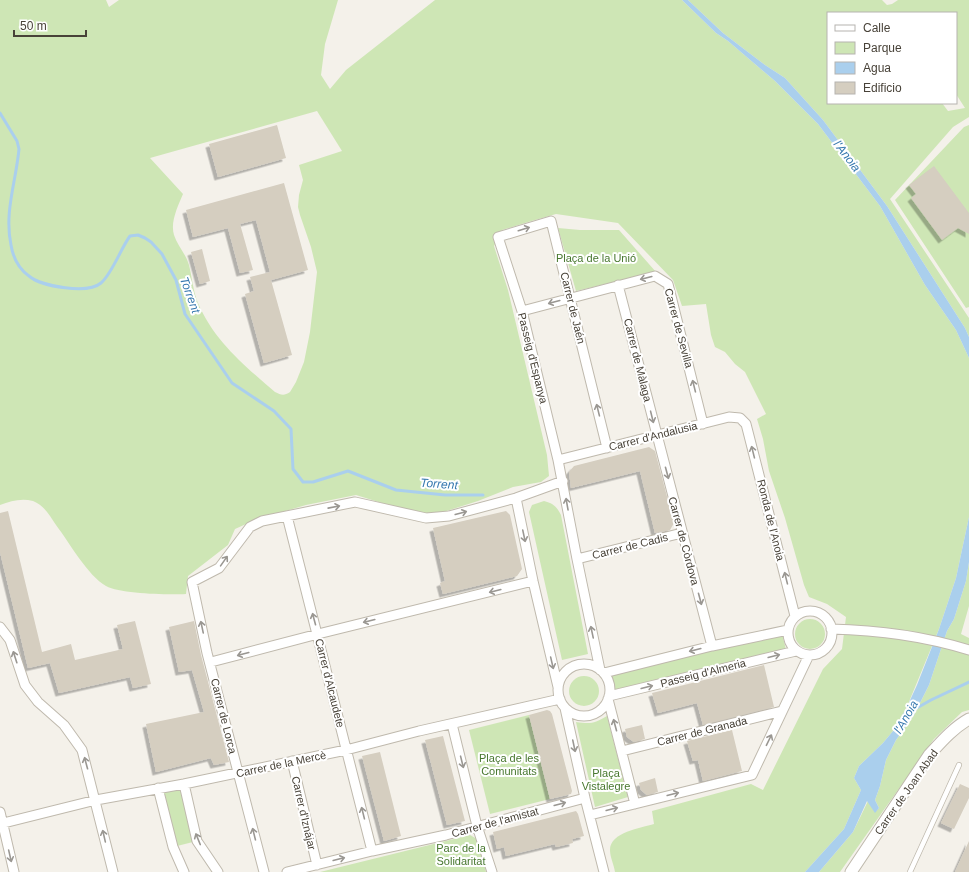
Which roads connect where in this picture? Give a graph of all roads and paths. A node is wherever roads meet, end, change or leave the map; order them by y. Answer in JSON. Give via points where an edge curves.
{"nodes":[{"id":1,"x":498,"y":237,"type":"joint"},
{"id":2,"x":618,"y":285,"type":"junction"},
{"id":3,"x":571,"y":298,"type":"junction"},
{"id":4,"x":522,"y":311,"type":"junction"},
{"id":5,"x":703,"y":424,"type":"junction"},
{"id":6,"x":746,"y":424,"type":"joint"},
{"id":7,"x":657,"y":435,"type":"junction"},
{"id":8,"x":607,"y":448,"type":"junction"},
{"id":9,"x":558,"y":460,"type":"junction"},
{"id":10,"x":563,"y":481,"type":"junction"},
{"id":11,"x":516,"y":498,"type":"junction"},
{"id":12,"x":287,"y":516,"type":"junction"},
{"id":13,"x":682,"y":533,"type":"junction"},
{"id":14,"x":577,"y":559,"type":"junction"},
{"id":15,"x":533,"y":581,"type":"junction"},
{"id":16,"x":795,"y":616,"type":"junction"},
{"id":17,"x":0,"y":627,"type":"edge"},
{"id":18,"x":831,"y":629,"type":"junction"},
{"id":19,"x":788,"y":630,"type":"junction"},
{"id":20,"x":318,"y":634,"type":"junction"},
{"id":21,"x":712,"y":646,"type":"junction"},
{"id":22,"x":796,"y":650,"type":"junction"},
{"id":23,"x":969,"y":650,"type":"edge"},
{"id":24,"x":808,"y":655,"type":"junction"},
{"id":25,"x":211,"y":662,"type":"junction"},
{"id":26,"x":602,"y":671,"type":"junction"},
{"id":27,"x":558,"y":687,"type":"junction"},
{"id":28,"x":609,"y":698,"type":"junction"},
{"id":29,"x":560,"y":700,"type":"junction"},
{"id":30,"x":565,"y":708,"type":"junction"},
{"id":31,"x":782,"y":711,"type":"junction"},
{"id":32,"x":969,"y":719,"type":"edge"},
{"id":33,"x":452,"y":724,"type":"junction"},
{"id":34,"x":346,"y":750,"type":"junction"},
{"id":35,"x":622,"y":751,"type":"junction"},
{"id":36,"x":292,"y":761,"type":"junction"},
{"id":37,"x":959,"y":765,"type":"dead end"},
{"id":38,"x":238,"y":773,"type":"junction"},
{"id":39,"x":184,"y":784,"type":"junction"},
{"id":40,"x":158,"y":788,"type":"junction"},
{"id":41,"x":585,"y":798,"type":"junction"},
{"id":42,"x":96,"y":800,"type":"junction"},
{"id":43,"x":635,"y":804,"type":"junction"},
{"id":44,"x":0,"y":812,"type":"edge"},
{"id":45,"x":590,"y":815,"type":"junction"},
{"id":46,"x":1,"y":823,"type":"edge"},
{"id":47,"x":477,"y":826,"type":"junction"},
{"id":48,"x":372,"y":850,"type":"junction"},
{"id":49,"x":317,"y":865,"type":"junction"},
{"id":50,"x":14,"y":872,"type":"edge"},
{"id":51,"x":113,"y":872,"type":"edge"},
{"id":52,"x":184,"y":872,"type":"edge"},
{"id":53,"x":218,"y":872,"type":"edge"},
{"id":54,"x":264,"y":872,"type":"edge"},
{"id":55,"x":287,"y":872,"type":"edge"},
{"id":56,"x":492,"y":872,"type":"edge"},
{"id":57,"x":604,"y":872,"type":"edge"},
{"id":58,"x":851,"y":872,"type":"edge"},
{"id":59,"x":910,"y":872,"type":"edge"}],
"edges":[{"from":1,"to":3,"type":"street","name":"Carrer de Jaén","one_way":true,"via":[[551,221]]},
{"from":1,"to":4,"type":"street","name":"Passeig d'Espanya"},
{"from":2,"to":3,"type":"street","name":"Carrer de Sevilla"},
{"from":5,"to":2,"type":"street","name":"Carrer de Sevilla","one_way":true,"via":[[668,284],[655,276]]},
{"from":2,"to":7,"type":"street","name":"Carrer de Màlaga","one_way":true},
{"from":3,"to":4,"type":"street","name":"Carrer de Sevilla","one_way":true},
{"from":8,"to":3,"type":"street","name":"Carrer de Jaén","one_way":true},
{"from":4,"to":9,"type":"street","name":"Passeig d'Espanya"},
{"from":5,"to":6,"type":"street","name":"Carrer d'Andalusia","via":[[729,417],[740,418]]},
{"from":5,"to":7,"type":"street","name":"Carrer d'Andalusia"},
{"from":16,"to":6,"type":"street","name":"Ronda de l'Anoia","one_way":true},
{"from":7,"to":8,"type":"street","name":"Carrer d'Andalusia"},
{"from":7,"to":13,"type":"street","name":"Carrer de Còrdova","one_way":true},
{"from":8,"to":9,"type":"street","name":"Carrer d'Andalusia"},
{"from":9,"to":10,"type":"street","name":"Passeig d'Espanya"},
{"from":10,"to":11,"type":"street"},
{"from":14,"to":10,"type":"street","name":"Passeig d'Espanya","one_way":true},
{"from":12,"to":11,"type":"street","one_way":true,"via":[[355,502],[426,518],[449,516]]},
{"from":11,"to":15,"type":"street","one_way":true},
{"from":20,"to":12,"type":"street","name":"Carrer d'Alcaudete","one_way":true},
{"from":25,"to":12,"type":"street","name":"Carrer de Lorca","one_way":true,"via":[[192,582],[219,568],[250,527],[262,521]]},
{"from":13,"to":14,"type":"street","name":"Carrer de Cadis"},
{"from":13,"to":21,"type":"street","name":"Carrer de Còrdova","one_way":true},
{"from":26,"to":14,"type":"street","name":"Passeig d'Espanya","one_way":true},
{"from":15,"to":20,"type":"street","one_way":true},
{"from":15,"to":27,"type":"street","one_way":true},
{"from":16,"to":18,"type":"street","via":[[802,612],[816,612],[826,618]]},
{"from":16,"to":19,"type":"street"},
{"from":42,"to":17,"type":"street","one_way":true,"via":[[82,750],[64,725],[38,702],[25,685],[10,640]]},
{"from":18,"to":23,"type":"street","via":[[905,634]]},
{"from":18,"to":24,"type":"street","via":[[832,635],[826,647]]},
{"from":19,"to":21,"type":"street","name":"Passeig d'Almeria"},
{"from":19,"to":22,"type":"street","via":[[789,641]]},
{"from":20,"to":25,"type":"street","one_way":true},
{"from":20,"to":34,"type":"street","name":"Carrer d'Alcaudete"},
{"from":21,"to":26,"type":"street","name":"Passeig d'Almeria","one_way":true},
{"from":22,"to":24,"type":"street"},
{"from":28,"to":22,"type":"street","name":"Passeig d'Almeria","one_way":true},
{"from":24,"to":31,"type":"street"},
{"from":25,"to":38,"type":"street","name":"Carrer de Lorca"},
{"from":26,"to":27,"type":"street","via":[[594,666],[578,665],[565,673]]},
{"from":26,"to":28,"type":"street","name":"Passeig d'Espanya","via":[[608,680]]},
{"from":27,"to":29,"type":"street"},
{"from":28,"to":30,"type":"street","via":[[604,707],[589,716],[576,714]]},
{"from":35,"to":28,"type":"street","name":"Passeig d'Espanya","one_way":true},
{"from":29,"to":30,"type":"street"},
{"from":29,"to":33,"type":"street","name":"Carrer de la Mercè"},
{"from":30,"to":41,"type":"street","one_way":true},
{"from":31,"to":35,"type":"street","name":"Carrer de Granada"},
{"from":43,"to":31,"type":"street","one_way":true,"via":[[752,775]]},
{"from":32,"to":58,"type":"street","name":"Carrer de Joan Abad","via":[[946,736],[929,755]]},
{"from":33,"to":34,"type":"street","name":"Carrer de la Mercè"},
{"from":33,"to":47,"type":"street","one_way":true},
{"from":34,"to":36,"type":"street","name":"Carrer de la Mercè"},
{"from":48,"to":34,"type":"street","name":"Carrer d'Alcaudete","one_way":true},
{"from":35,"to":43,"type":"street","name":"Passeig d'Espanya"},
{"from":36,"to":38,"type":"street","name":"Carrer de la Mercè"},
{"from":36,"to":49,"type":"street","name":"Carrer d'Iznájar"},
{"from":37,"to":59,"type":"lane"},
{"from":38,"to":39,"type":"street","name":"Carrer de la Mercè"},
{"from":54,"to":38,"type":"street","name":"Carrer de Lorca","one_way":true},
{"from":39,"to":40,"type":"street","name":"Carrer de la Mercè"},
{"from":53,"to":39,"type":"street","one_way":true,"via":[[197,840]]},
{"from":40,"to":42,"type":"street","name":"Carrer de la Mercè"},
{"from":40,"to":52,"type":"street","via":[[173,847]]},
{"from":41,"to":45,"type":"street"},
{"from":47,"to":41,"type":"street","name":"Carrer de l'amistat","one_way":true},
{"from":42,"to":46,"type":"street","name":"Carrer de la Mercè"},
{"from":51,"to":42,"type":"street","one_way":true},
{"from":45,"to":43,"type":"street","one_way":true},
{"from":44,"to":46,"type":"street"},
{"from":45,"to":57,"type":"street"},
{"from":46,"to":50,"type":"street","one_way":true},
{"from":47,"to":48,"type":"street","name":"Carrer de l'amistat"},
{"from":47,"to":56,"type":"street"},
{"from":49,"to":48,"type":"street","name":"Carrer de l'amistat","one_way":true},
{"from":49,"to":55,"type":"street","name":"Carrer de l'amistat"}]}
